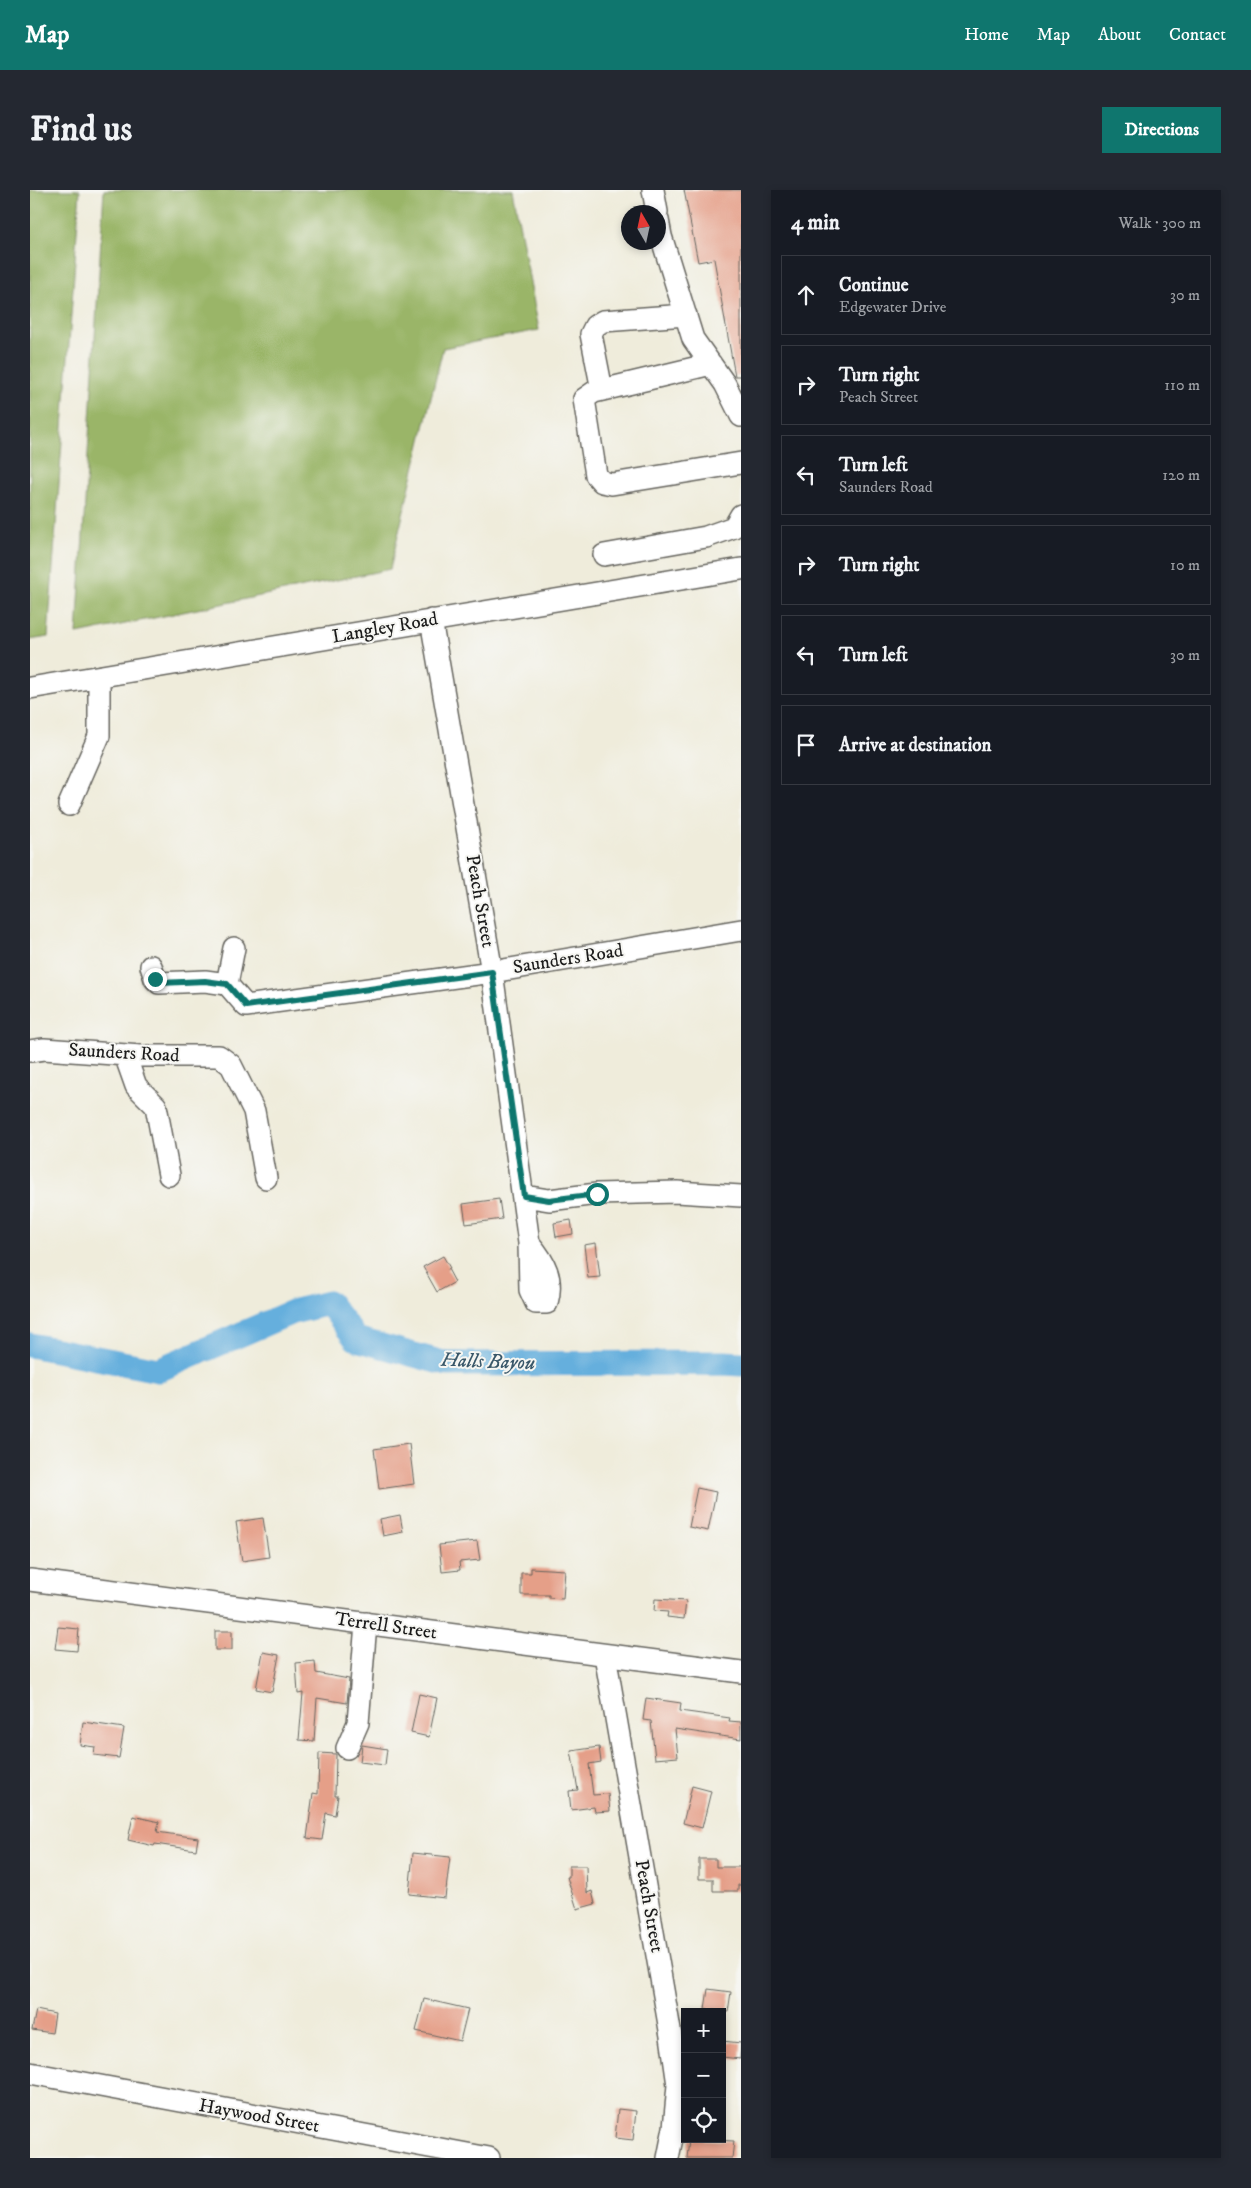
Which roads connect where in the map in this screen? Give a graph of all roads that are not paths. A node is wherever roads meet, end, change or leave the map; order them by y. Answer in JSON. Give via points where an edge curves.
{"nodes":[{"id":1,"x":653,"y":190,"type":"edge"},
{"id":2,"x":656,"y":205,"type":"edge"},
{"id":3,"x":665,"y":250,"type":"edge"},
{"id":4,"x":686,"y":315,"type":"junction"},
{"id":5,"x":711,"y":364,"type":"junction"},
{"id":6,"x":602,"y":390,"type":"junction"},
{"id":7,"x":741,"y":416,"type":"edge"},
{"id":8,"x":741,"y":462,"type":"edge"},
{"id":9,"x":741,"y":514,"type":"edge"},
{"id":10,"x":604,"y":555,"type":"dead end"},
{"id":11,"x":741,"y":569,"type":"edge"},
{"id":12,"x":431,"y":620,"type":"junction"},
{"id":13,"x":99,"y":676,"type":"junction"},
{"id":14,"x":30,"y":688,"type":"edge"},
{"id":15,"x":69,"y":805,"type":"dead end"},
{"id":16,"x":741,"y":930,"type":"edge"},
{"id":17,"x":234,"y":948,"type":"dead end"},
{"id":18,"x":151,"y":966,"type":"dead end"},
{"id":19,"x":492,"y":972,"type":"junction"},
{"id":20,"x":227,"y":984,"type":"junction"},
{"id":21,"x":30,"y":1051,"type":"edge"},
{"id":22,"x":125,"y":1055,"type":"junction"},
{"id":23,"x":169,"y":1175,"type":"dead end"},
{"id":24,"x":266,"y":1178,"type":"dead end"},
{"id":25,"x":524,"y":1196,"type":"junction"},
{"id":26,"x":741,"y":1196,"type":"edge"},
{"id":27,"x":529,"y":1243,"type":"dead end"},
{"id":28,"x":30,"y":1580,"type":"edge"},
{"id":29,"x":366,"y":1623,"type":"junction"},
{"id":30,"x":605,"y":1655,"type":"junction"},
{"id":31,"x":741,"y":1672,"type":"edge"},
{"id":32,"x":347,"y":1748,"type":"dead end"},
{"id":33,"x":30,"y":2073,"type":"edge"},
{"id":34,"x":489,"y":2158,"type":"edge"},
{"id":35,"x":668,"y":2158,"type":"edge"}],
"edges":[{"from":1,"to":2,"type":"street"},
{"from":3,"to":4,"type":"street"},
{"from":4,"to":5,"type":"street","via":[[694,339]]},
{"from":4,"to":6,"type":"street","via":[[603,321],[595,326],[591,334]]},
{"from":5,"to":6,"type":"street"},
{"from":5,"to":7,"type":"street"},
{"from":6,"to":8,"type":"street","via":[[584,399],[596,475],[602,482],[612,484]]},
{"from":9,"to":10,"type":"street","via":[[734,528],[706,537]]},
{"from":11,"to":12,"type":"street","name":"Langley Road"},
{"from":12,"to":13,"type":"street","name":"Langley Road"},
{"from":12,"to":19,"type":"street","name":"Peach Street"},
{"from":13,"to":14,"type":"street","name":"Langley Road"},
{"from":13,"to":15,"type":"street","via":[[100,736]]},
{"from":16,"to":19,"type":"street","name":"Saunders Road"},
{"from":17,"to":20,"type":"street"},
{"from":18,"to":20,"type":"street","via":[[155,979],[160,983],[205,981]]},
{"from":19,"to":20,"type":"street","name":"Saunders Road","via":[[246,1006]]},
{"from":19,"to":25,"type":"street","name":"Peach Street"},
{"from":21,"to":22,"type":"street","name":"Saunders Road","via":[[44,1049]]},
{"from":22,"to":23,"type":"street","via":[[136,1086],[156,1106]]},
{"from":22,"to":24,"type":"street","name":"Saunders Road","via":[[218,1056],[231,1065],[254,1111]]},
{"from":25,"to":26,"type":"street","via":[[549,1200],[597,1194],[677,1192]]},
{"from":25,"to":27,"type":"street","name":"Peach Street"},
{"from":28,"to":29,"type":"street","name":"Terrell Street"},
{"from":29,"to":30,"type":"street","name":"Terrell Street"},
{"from":29,"to":32,"type":"street","via":[[358,1723]]},
{"from":30,"to":31,"type":"street","name":"Terrell Street"},
{"from":30,"to":35,"type":"street","name":"Peach Street","via":[[678,2085]]},
{"from":33,"to":34,"type":"street","name":"Haywood Street"}]}
